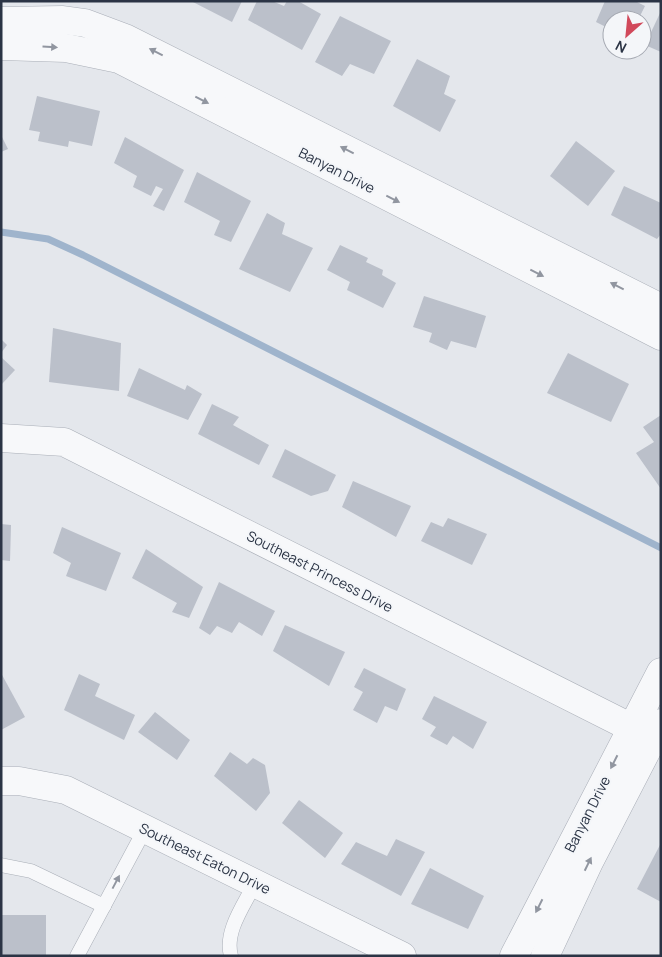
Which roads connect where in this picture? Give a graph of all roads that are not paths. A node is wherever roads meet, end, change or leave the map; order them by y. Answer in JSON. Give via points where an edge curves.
{"nodes":[{"id":1,"x":1,"y":21,"type":"edge"},
{"id":2,"x":1,"y":46,"type":"edge"},
{"id":3,"x":117,"y":46,"type":"junction"},
{"id":4,"x":445,"y":213,"type":"junction"},
{"id":5,"x":661,"y":308,"type":"edge"},
{"id":6,"x":661,"y":336,"type":"edge"},
{"id":7,"x":1,"y":438,"type":"edge"},
{"id":8,"x":661,"y":672,"type":"edge"},
{"id":9,"x":661,"y":723,"type":"edge"},
{"id":10,"x":632,"y":728,"type":"junction"},
{"id":11,"x":1,"y":781,"type":"edge"},
{"id":12,"x":145,"y":829,"type":"junction"},
{"id":13,"x":1,"y":865,"type":"edge"},
{"id":14,"x":255,"y":883,"type":"junction"},
{"id":15,"x":104,"y":906,"type":"junction"},
{"id":16,"x":76,"y":956,"type":"edge"},
{"id":17,"x":231,"y":956,"type":"edge"},
{"id":18,"x":402,"y":956,"type":"edge"},
{"id":19,"x":514,"y":956,"type":"edge"},
{"id":20,"x":545,"y":956,"type":"edge"}],
"edges":[{"from":1,"to":3,"type":"street","name":"Banyan Drive","via":[[85,23]]},
{"from":2,"to":3,"type":"street","name":"Banyan Drive","one_way":true},
{"from":3,"to":4,"type":"street","name":"Banyan Drive"},
{"from":5,"to":4,"type":"street","name":"Banyan Drive","one_way":true},
{"from":4,"to":6,"type":"street","name":"Banyan Drive","one_way":true},
{"from":7,"to":10,"type":"street","name":"Southeast Princess Drive","via":[[64,442]]},
{"from":8,"to":10,"type":"street","name":"Banyan Drive"},
{"from":20,"to":9,"type":"street","name":"Banyan Drive","one_way":true,"via":[[589,862]]},
{"from":10,"to":19,"type":"street","name":"Banyan Drive","one_way":true},
{"from":11,"to":12,"type":"street","name":"Southeast Eaton Drive","via":[[66,790]]},
{"from":12,"to":14,"type":"street","name":"Southeast Eaton Drive"},
{"from":15,"to":12,"type":"lane","one_way":true},
{"from":13,"to":15,"type":"lane","via":[[31,871]]},
{"from":14,"to":17,"type":"lane","via":[[231,931]]},
{"from":14,"to":18,"type":"street","name":"Southeast Eaton Drive"},
{"from":15,"to":16,"type":"lane"}]}
